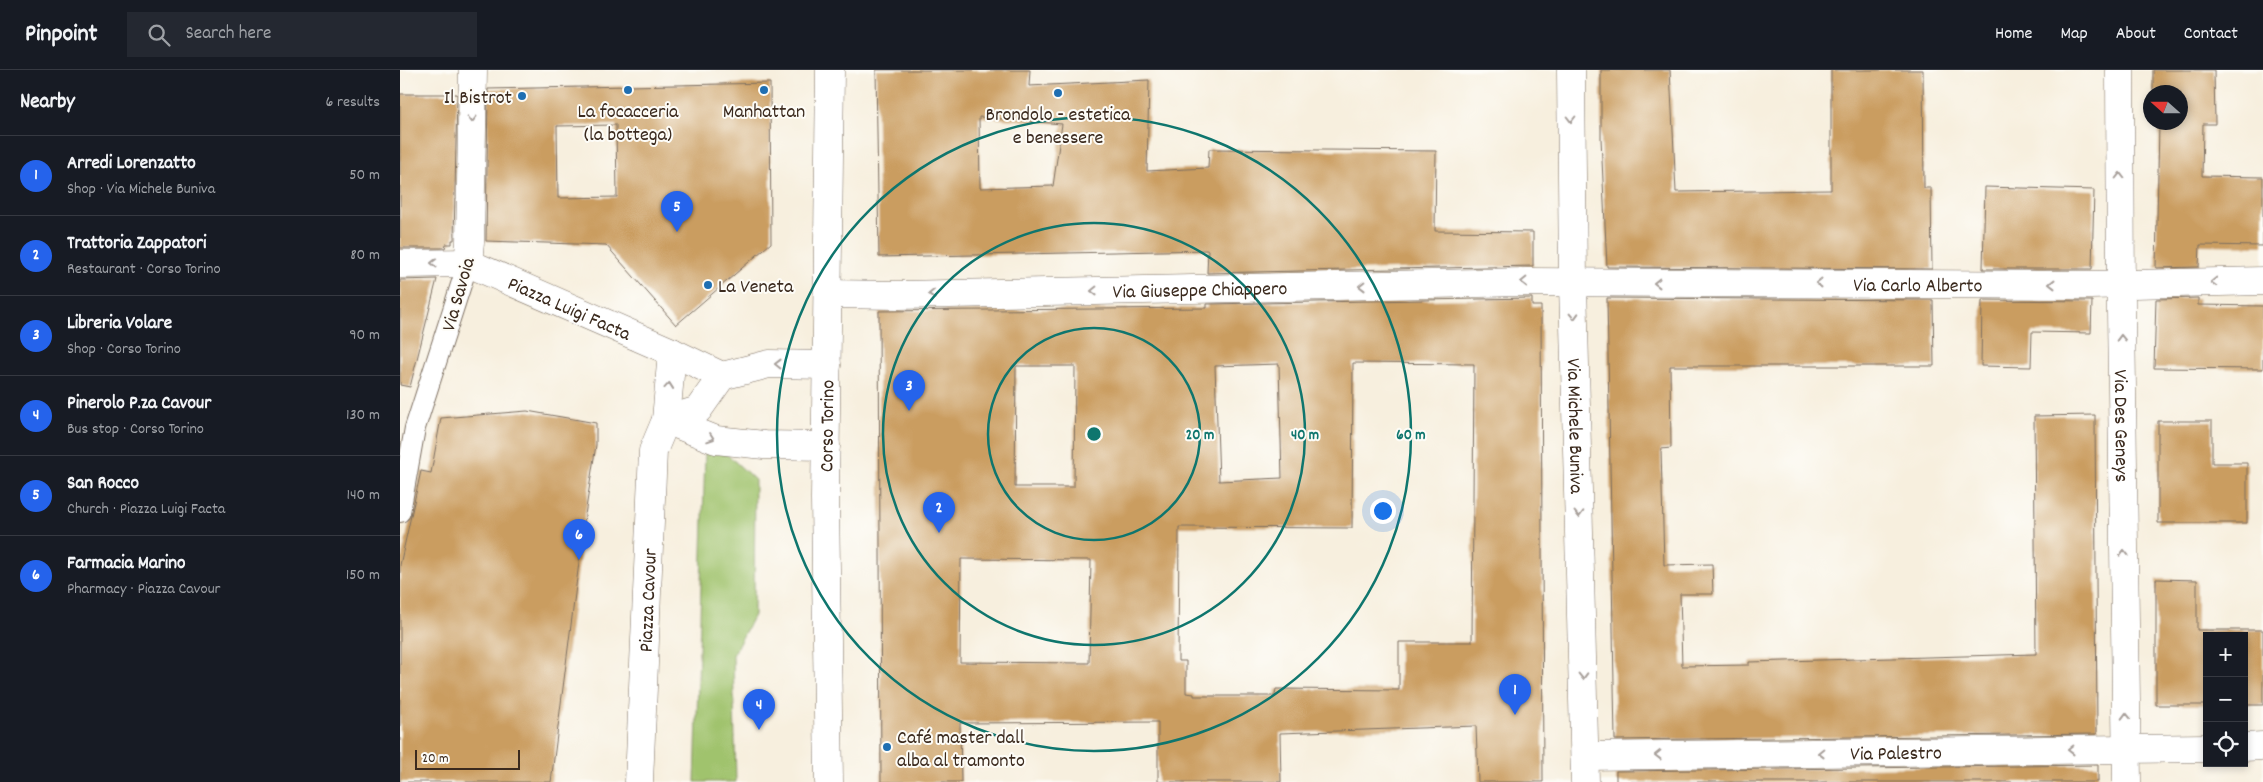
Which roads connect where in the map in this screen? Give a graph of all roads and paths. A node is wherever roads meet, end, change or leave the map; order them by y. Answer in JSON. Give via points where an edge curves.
{"nodes":[{"id":1,"x":473,"y":70,"type":"edge"},
{"id":2,"x":830,"y":70,"type":"edge"},
{"id":3,"x":1571,"y":70,"type":"edge"},
{"id":4,"x":2120,"y":70,"type":"edge"},
{"id":5,"x":468,"y":263,"type":"junction"},
{"id":6,"x":400,"y":264,"type":"edge"},
{"id":7,"x":2263,"y":281,"type":"edge"},
{"id":8,"x":1573,"y":282,"type":"junction"},
{"id":9,"x":2120,"y":284,"type":"junction"},
{"id":10,"x":828,"y":294,"type":"junction"},
{"id":11,"x":672,"y":352,"type":"junction"},
{"id":12,"x":827,"y":365,"type":"junction"},
{"id":13,"x":722,"y":376,"type":"junction"},
{"id":14,"x":666,"y":420,"type":"junction"},
{"id":15,"x":408,"y":428,"type":"edge"},
{"id":16,"x":826,"y":446,"type":"junction"},
{"id":17,"x":400,"y":512,"type":"edge"},
{"id":18,"x":2263,"y":746,"type":"edge"},
{"id":19,"x":2248,"y":747,"type":"edge"},
{"id":20,"x":2203,"y":748,"type":"edge"},
{"id":21,"x":2127,"y":749,"type":"junction"},
{"id":22,"x":1585,"y":769,"type":"edge"},
{"id":23,"x":639,"y":782,"type":"edge"},
{"id":24,"x":829,"y":782,"type":"edge"},
{"id":25,"x":2127,"y":782,"type":"edge"}],
"edges":[{"from":1,"to":5,"type":"street","name":"Via Savoia","one_way":true},
{"from":2,"to":10,"type":"street","name":"Corso Torino"},
{"from":3,"to":8,"type":"street","name":"Via Michele Buniva","one_way":true},
{"from":9,"to":4,"type":"street","name":"Via Des Geneys","one_way":true},
{"from":5,"to":6,"type":"street","one_way":true},
{"from":5,"to":11,"type":"street","name":"Piazza Luigi Facta"},
{"from":5,"to":15,"type":"street","name":"Via Savoia"},
{"from":7,"to":9,"type":"street","name":"Via Carlo Alberto","one_way":true},
{"from":9,"to":8,"type":"street","name":"Via Carlo Alberto","one_way":true},
{"from":8,"to":10,"type":"street","name":"Via Giuseppe Chiappero","one_way":true},
{"from":8,"to":22,"type":"street","name":"Via Michele Buniva","one_way":true},
{"from":21,"to":9,"type":"street","name":"Via Des Geneys","one_way":true},
{"from":10,"to":12,"type":"street","name":"Corso Torino"},
{"from":11,"to":13,"type":"street","name":"Piazza Luigi Facta"},
{"from":14,"to":11,"type":"street","one_way":true},
{"from":12,"to":13,"type":"street","one_way":true,"via":[[769,364]]},
{"from":12,"to":16,"type":"street","name":"Corso Torino"},
{"from":13,"to":14,"type":"street","via":[[698,410]]},
{"from":14,"to":16,"type":"street","one_way":true,"via":[[716,440]]},
{"from":14,"to":23,"type":"street","name":"Piazza Cavour","via":[[654,451]]},
{"from":15,"to":17,"type":"street","name":"Via Savoia"},
{"from":16,"to":24,"type":"street","name":"Corso Torino"},
{"from":18,"to":19,"type":"street"},
{"from":20,"to":21,"type":"street","name":"Via Palestro"},
{"from":21,"to":22,"type":"street","name":"Via Palestro","one_way":true},
{"from":21,"to":25,"type":"street","name":"Via Des Geneys"}]}
